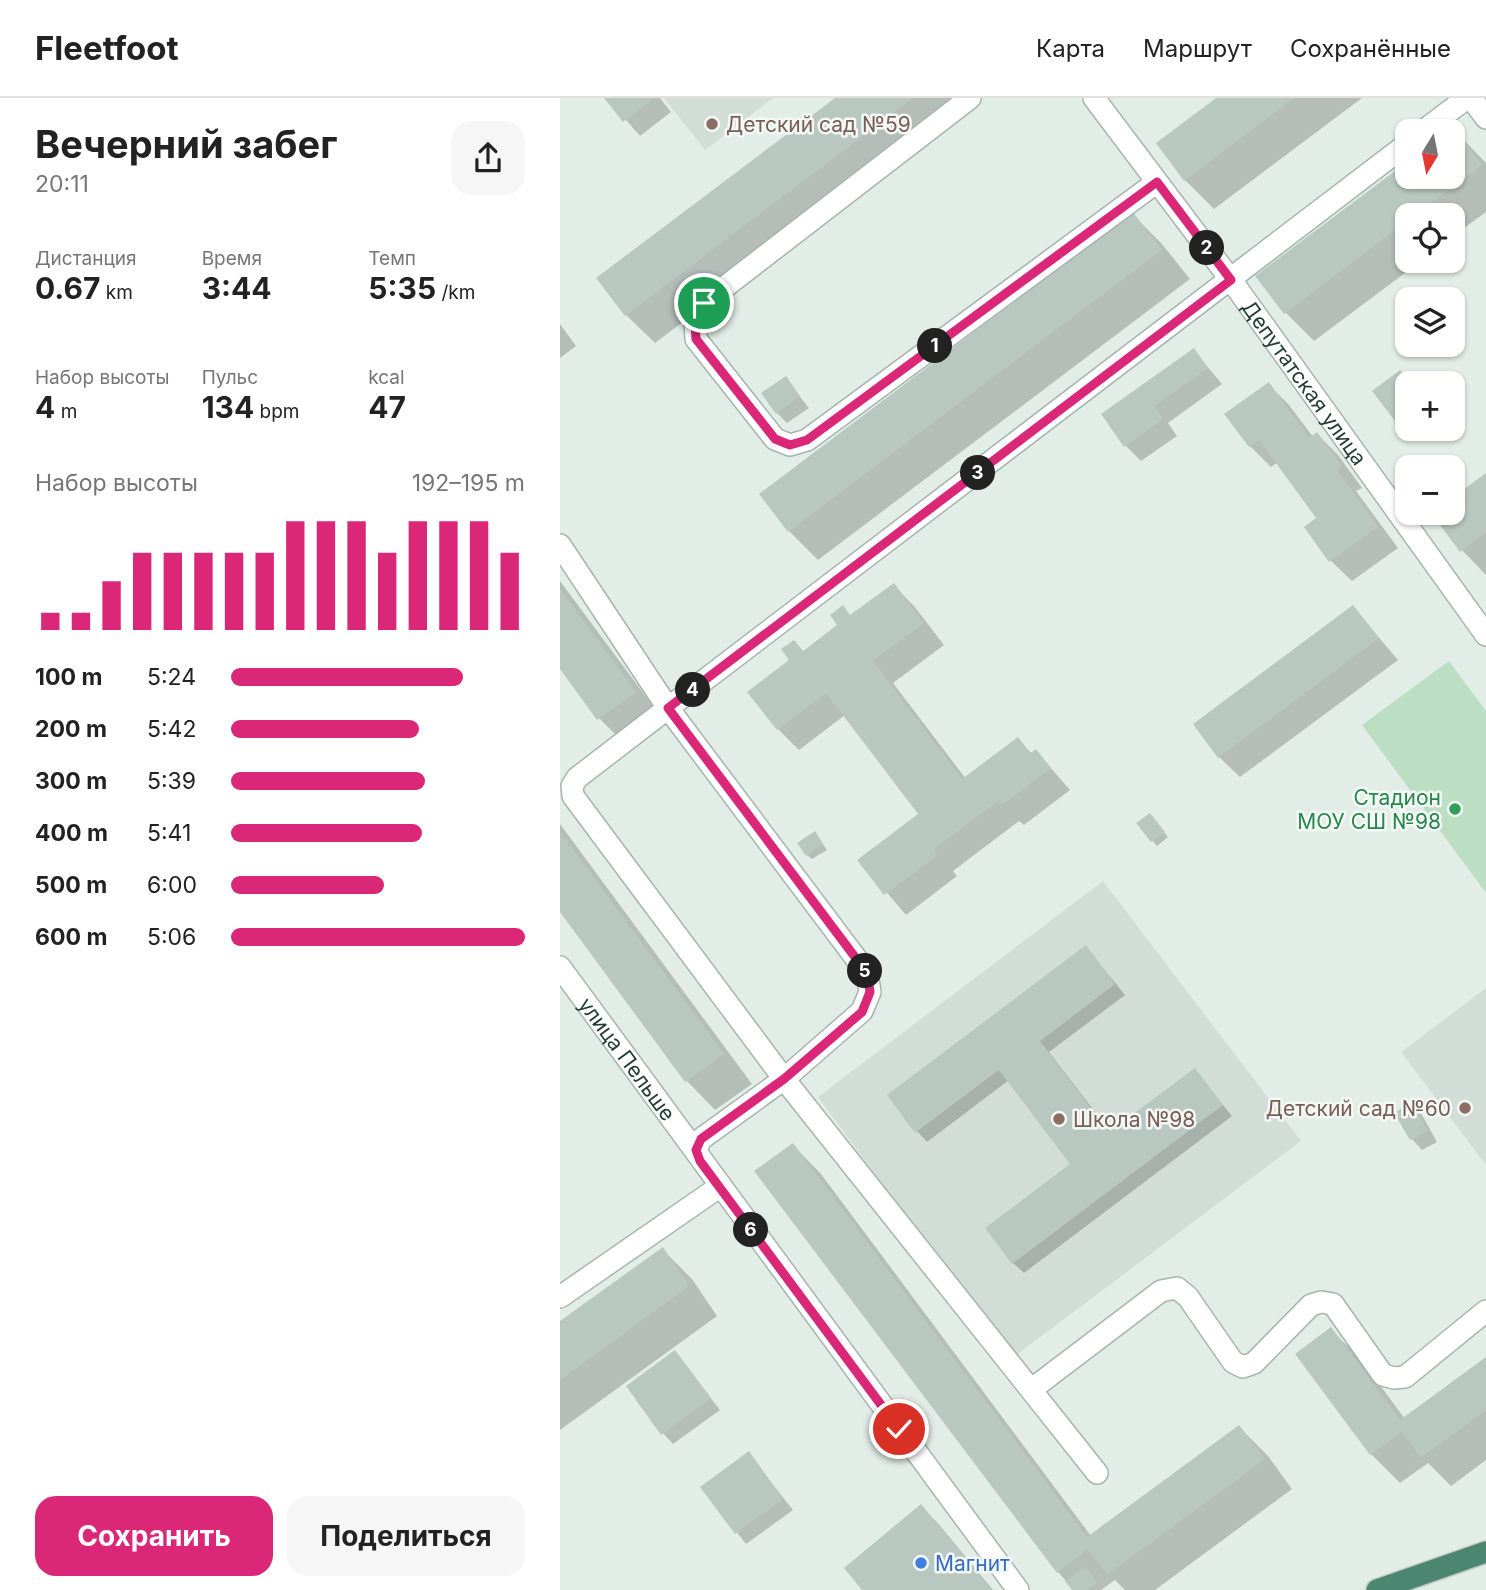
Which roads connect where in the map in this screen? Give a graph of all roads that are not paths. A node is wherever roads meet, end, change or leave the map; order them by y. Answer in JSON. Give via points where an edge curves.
{"nodes":[{"id":1,"x":970,"y":98,"type":"edge"},
{"id":2,"x":1094,"y":98,"type":"edge"},
{"id":3,"x":1469,"y":98,"type":"edge"},
{"id":4,"x":1486,"y":118,"type":"edge"},
{"id":5,"x":1440,"y":119,"type":"edge"},
{"id":6,"x":1395,"y":153,"type":"edge"},
{"id":7,"x":1157,"y":182,"type":"junction"},
{"id":8,"x":1231,"y":280,"type":"junction"},
{"id":9,"x":560,"y":545,"type":"edge"},
{"id":10,"x":1486,"y":635,"type":"edge"},
{"id":11,"x":668,"y":708,"type":"junction"},
{"id":12,"x":560,"y":967,"type":"edge"},
{"id":13,"x":784,"y":1079,"type":"junction"},
{"id":14,"x":696,"y":1150,"type":"junction"},
{"id":15,"x":719,"y":1187,"type":"junction"},
{"id":16,"x":560,"y":1297,"type":"edge"},
{"id":17,"x":1486,"y":1311,"type":"edge"},
{"id":18,"x":1032,"y":1389,"type":"junction"},
{"id":19,"x":1097,"y":1472,"type":"dead end"},
{"id":20,"x":1486,"y":1552,"type":"edge"},
{"id":21,"x":1018,"y":1590,"type":"edge"},
{"id":22,"x":1377,"y":1590,"type":"edge"}],
"edges":[{"from":1,"to":7,"type":"street","via":[[704,303],[695,322],[696,339],[775,439],[790,445],[807,440]]},
{"from":2,"to":7,"type":"street","name":"Депутатская улица"},
{"from":3,"to":4,"type":"street"},
{"from":3,"to":5,"type":"street"},
{"from":6,"to":8,"type":"street"},
{"from":7,"to":8,"type":"street","name":"Депутатская улица"},
{"from":8,"to":10,"type":"street","name":"Депутатская улица"},
{"from":8,"to":11,"type":"street"},
{"from":9,"to":11,"type":"street"},
{"from":11,"to":13,"type":"street","via":[[867,973],[870,992],[862,1012]]},
{"from":11,"to":13,"type":"street","via":[[577,778],[573,796]]},
{"from":12,"to":14,"type":"street","name":"улица Пельше"},
{"from":13,"to":14,"type":"street","via":[[701,1139]]},
{"from":13,"to":18,"type":"street"},
{"from":14,"to":15,"type":"street","name":"улица Пельше"},
{"from":15,"to":16,"type":"street"},
{"from":15,"to":21,"type":"street","name":"улица Пельше"},
{"from":17,"to":18,"type":"street","via":[[1405,1377],[1383,1375],[1333,1304],[1321,1302],[1311,1305],[1254,1363],[1243,1367],[1234,1362],[1177,1288],[1161,1291]]},
{"from":18,"to":19,"type":"street"},
{"from":20,"to":22,"type":"highway"}]}
